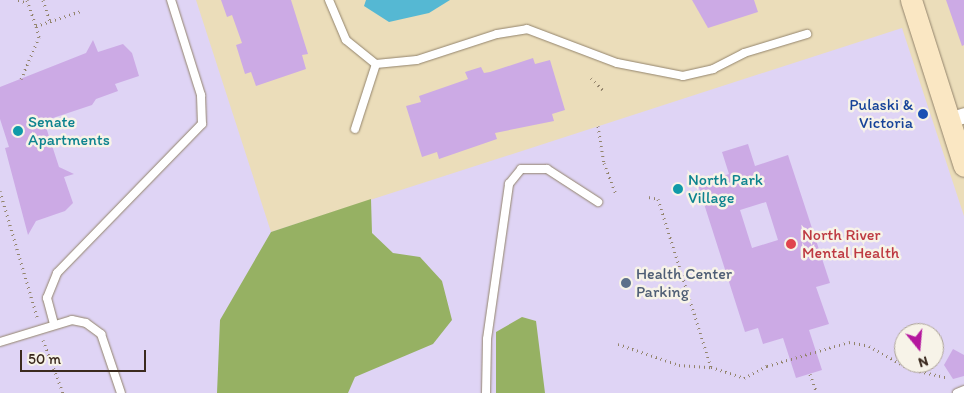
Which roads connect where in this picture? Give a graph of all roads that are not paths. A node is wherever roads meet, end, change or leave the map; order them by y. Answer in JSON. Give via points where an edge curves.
{"nodes":[{"id":1,"x":171,"y":0,"type":"edge"},
{"id":2,"x":329,"y":0,"type":"edge"},
{"id":3,"x":911,"y":0,"type":"edge"},
{"id":4,"x":808,"y":34,"type":"dead end"},
{"id":5,"x":376,"y":64,"type":"junction"},
{"id":6,"x":957,"y":118,"type":"edge"},
{"id":7,"x":355,"y":129,"type":"dead end"},
{"id":8,"x":964,"y":166,"type":"edge"},
{"id":9,"x":598,"y":202,"type":"dead end"},
{"id":10,"x":54,"y":324,"type":"junction"},
{"id":11,"x":0,"y":342,"type":"edge"},
{"id":12,"x":964,"y":390,"type":"edge"},
{"id":13,"x":121,"y":393,"type":"edge"},
{"id":14,"x":486,"y":393,"type":"edge"},
{"id":15,"x":957,"y":393,"type":"edge"}],
"edges":[{"from":1,"to":10,"type":"lane","via":[[202,95],[202,124],[57,273],[47,298]]},
{"from":2,"to":5,"type":"lane","via":[[346,40]]},
{"from":3,"to":6,"type":"main road"},
{"from":4,"to":5,"type":"lane","via":[[744,53],[713,69],[683,76],[617,63],[527,29],[497,34],[417,60]]},
{"from":5,"to":7,"type":"lane"},
{"from":6,"to":8,"type":"main road"},
{"from":9,"to":14,"type":"lane","via":[[547,169],[520,169],[509,184],[487,339]]},
{"from":10,"to":11,"type":"lane"},
{"from":10,"to":13,"type":"lane","via":[[72,320],[95,327]]},
{"from":12,"to":15,"type":"lane"}]}
